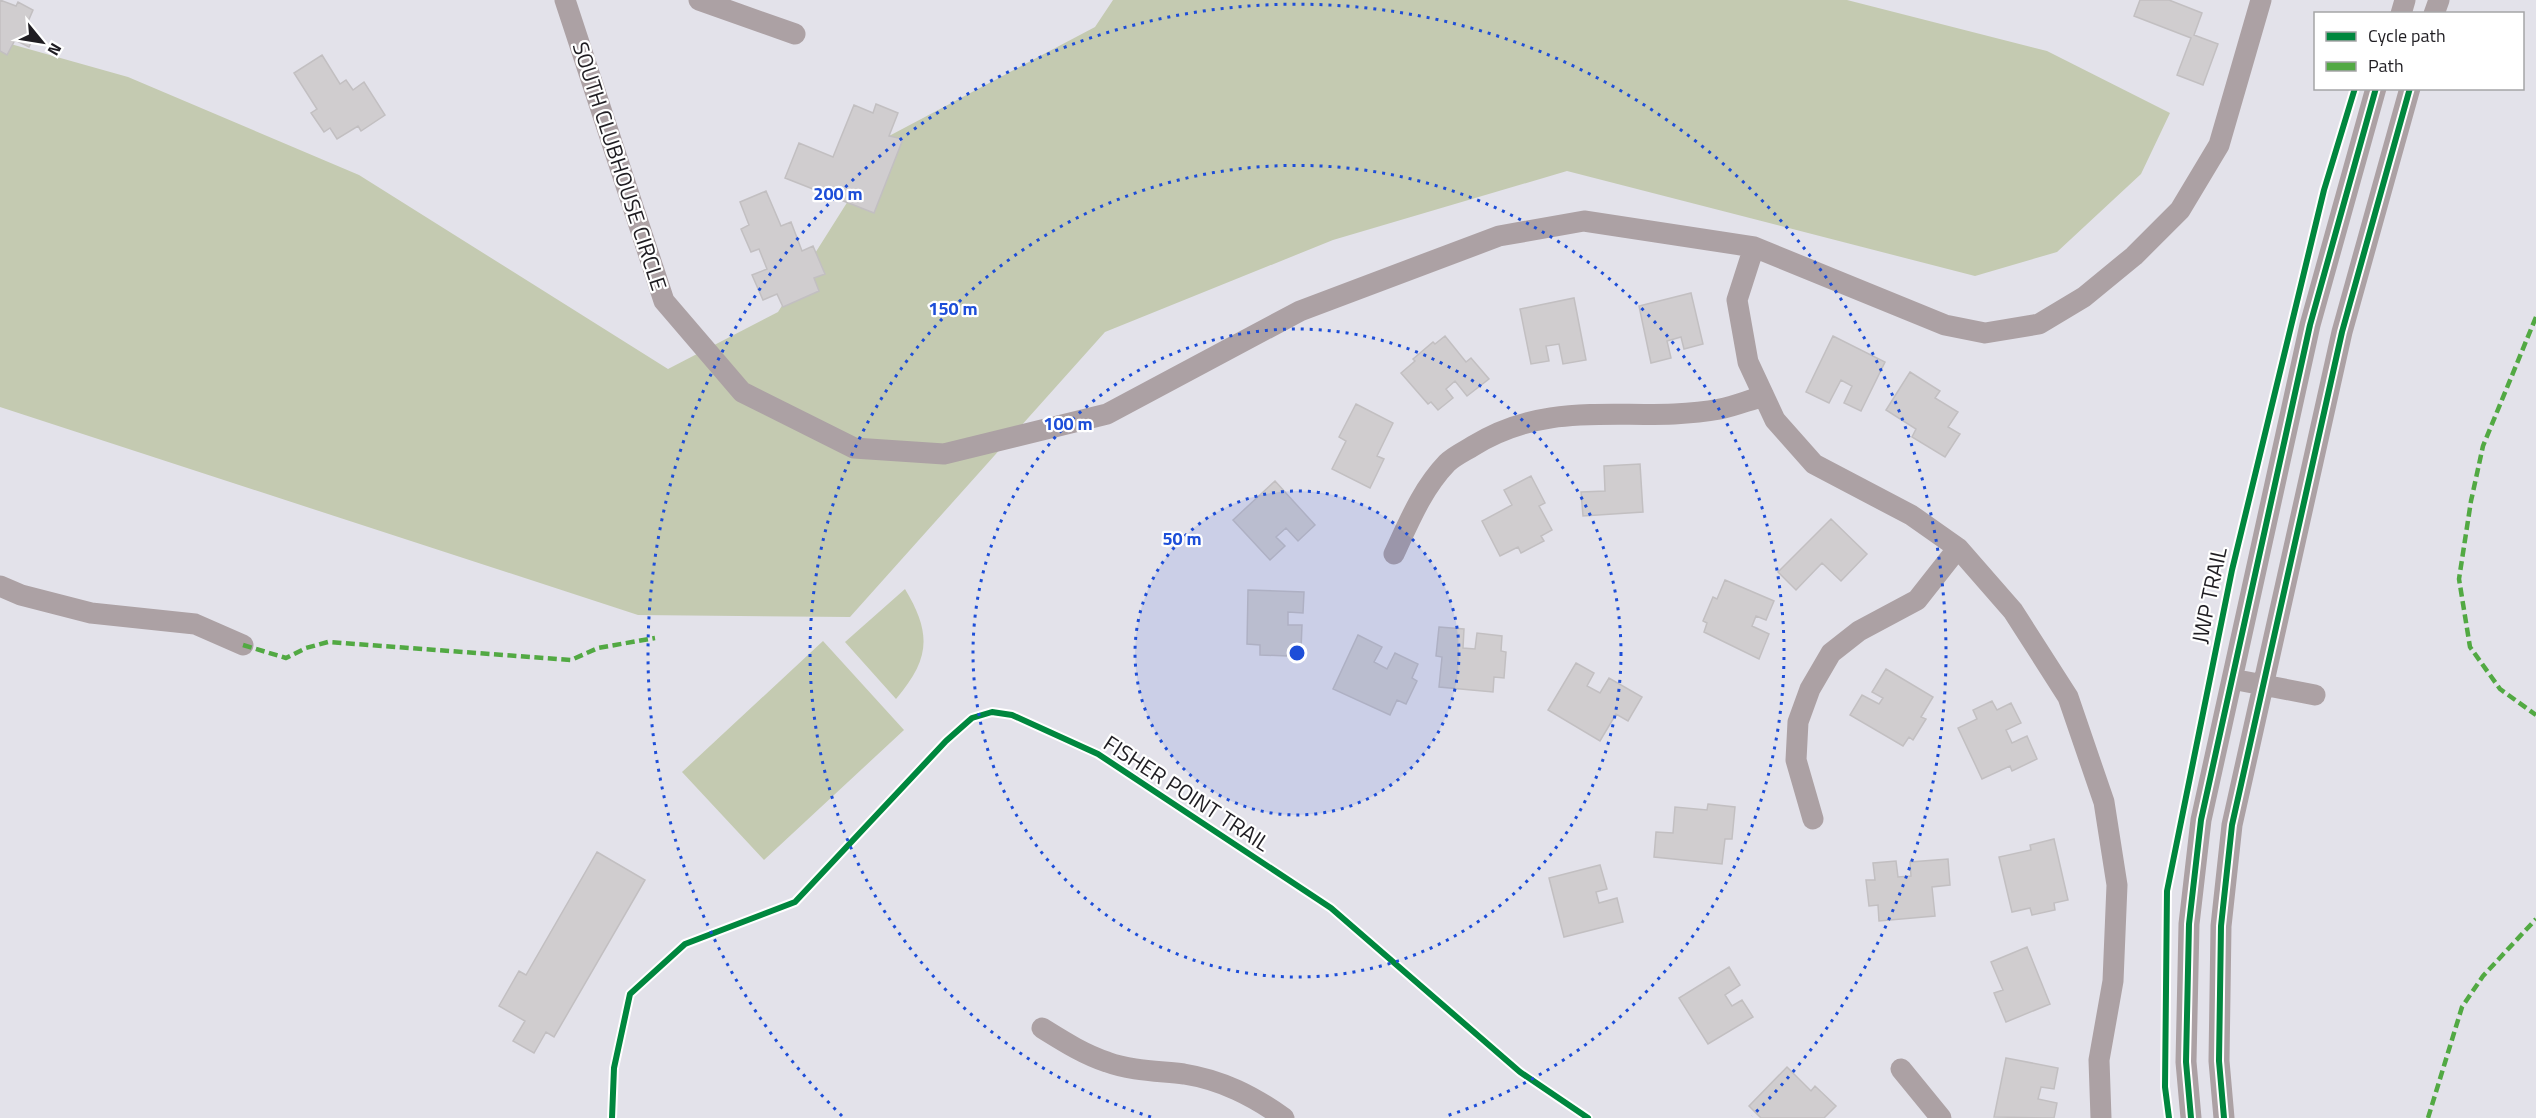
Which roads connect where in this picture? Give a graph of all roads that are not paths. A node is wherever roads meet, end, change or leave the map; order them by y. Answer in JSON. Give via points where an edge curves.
{"nodes":[{"id":1,"x":565,"y":0,"type":"edge"},
{"id":2,"x":699,"y":0,"type":"edge"},
{"id":3,"x":2261,"y":0,"type":"edge"},
{"id":4,"x":795,"y":34,"type":"dead end"},
{"id":5,"x":2375,"y":90,"type":"edge"},
{"id":6,"x":2409,"y":90,"type":"edge"},
{"id":7,"x":1754,"y":247,"type":"junction"},
{"id":8,"x":1764,"y":396,"type":"junction"},
{"id":9,"x":1958,"y":548,"type":"junction"},
{"id":10,"x":1394,"y":554,"type":"dead end"},
{"id":11,"x":0,"y":586,"type":"edge"},
{"id":12,"x":243,"y":645,"type":"dead end"},
{"id":13,"x":2232,"y":679,"type":"junction"},
{"id":14,"x":2264,"y":686,"type":"junction"},
{"id":15,"x":2315,"y":695,"type":"dead end"},
{"id":16,"x":1813,"y":819,"type":"dead end"},
{"id":17,"x":1042,"y":1028,"type":"dead end"},
{"id":18,"x":1901,"y":1069,"type":"dead end"},
{"id":19,"x":1284,"y":1118,"type":"edge"},
{"id":20,"x":1941,"y":1118,"type":"edge"},
{"id":21,"x":2101,"y":1118,"type":"edge"},
{"id":22,"x":2191,"y":1118,"type":"edge"},
{"id":23,"x":2224,"y":1118,"type":"edge"}],
"edges":[{"from":1,"to":7,"type":"street","name":"SOUTH CLUBHOUSE CIRCLE","via":[[664,301],[742,392],[854,448],[944,454],[1107,414],[1300,311],[1499,236],[1584,221]]},
{"from":2,"to":4,"type":"street"},
{"from":3,"to":7,"type":"street","name":"SOUTH CLUBHOUSE CIRCLE","via":[[2219,145],[2180,210],[2084,297],[2039,324],[1985,333],[1945,325]]},
{"from":5,"to":13,"type":"street","via":[[2310,325]]},
{"from":6,"to":14,"type":"street","via":[[2342,332]]},
{"from":7,"to":8,"type":"street","via":[[1737,300],[1748,362]]},
{"from":8,"to":9,"type":"street","via":[[1775,420],[1814,464],[1911,515]]},
{"from":8,"to":10,"type":"street","via":[[1719,409],[1545,417],[1490,436],[1448,462],[1422,495]]},
{"from":9,"to":16,"type":"street","via":[[1917,600],[1859,631],[1832,653],[1810,689],[1798,722],[1796,760]]},
{"from":9,"to":21,"type":"street","via":[[2013,610],[2068,697],[2104,802],[2117,885],[2113,981],[2099,1060]]},
{"from":11,"to":12,"type":"street","via":[[91,613],[195,624]]},
{"from":13,"to":14,"type":"street"},
{"from":13,"to":22,"type":"street","via":[[2201,820],[2189,924],[2186,1062]]},
{"from":14,"to":15,"type":"street"},
{"from":14,"to":23,"type":"street","via":[[2232,825],[2221,927],[2219,1061]]},
{"from":17,"to":19,"type":"street","via":[[1108,1063],[1187,1074],[1226,1084]]},
{"from":18,"to":20,"type":"street"}]}
